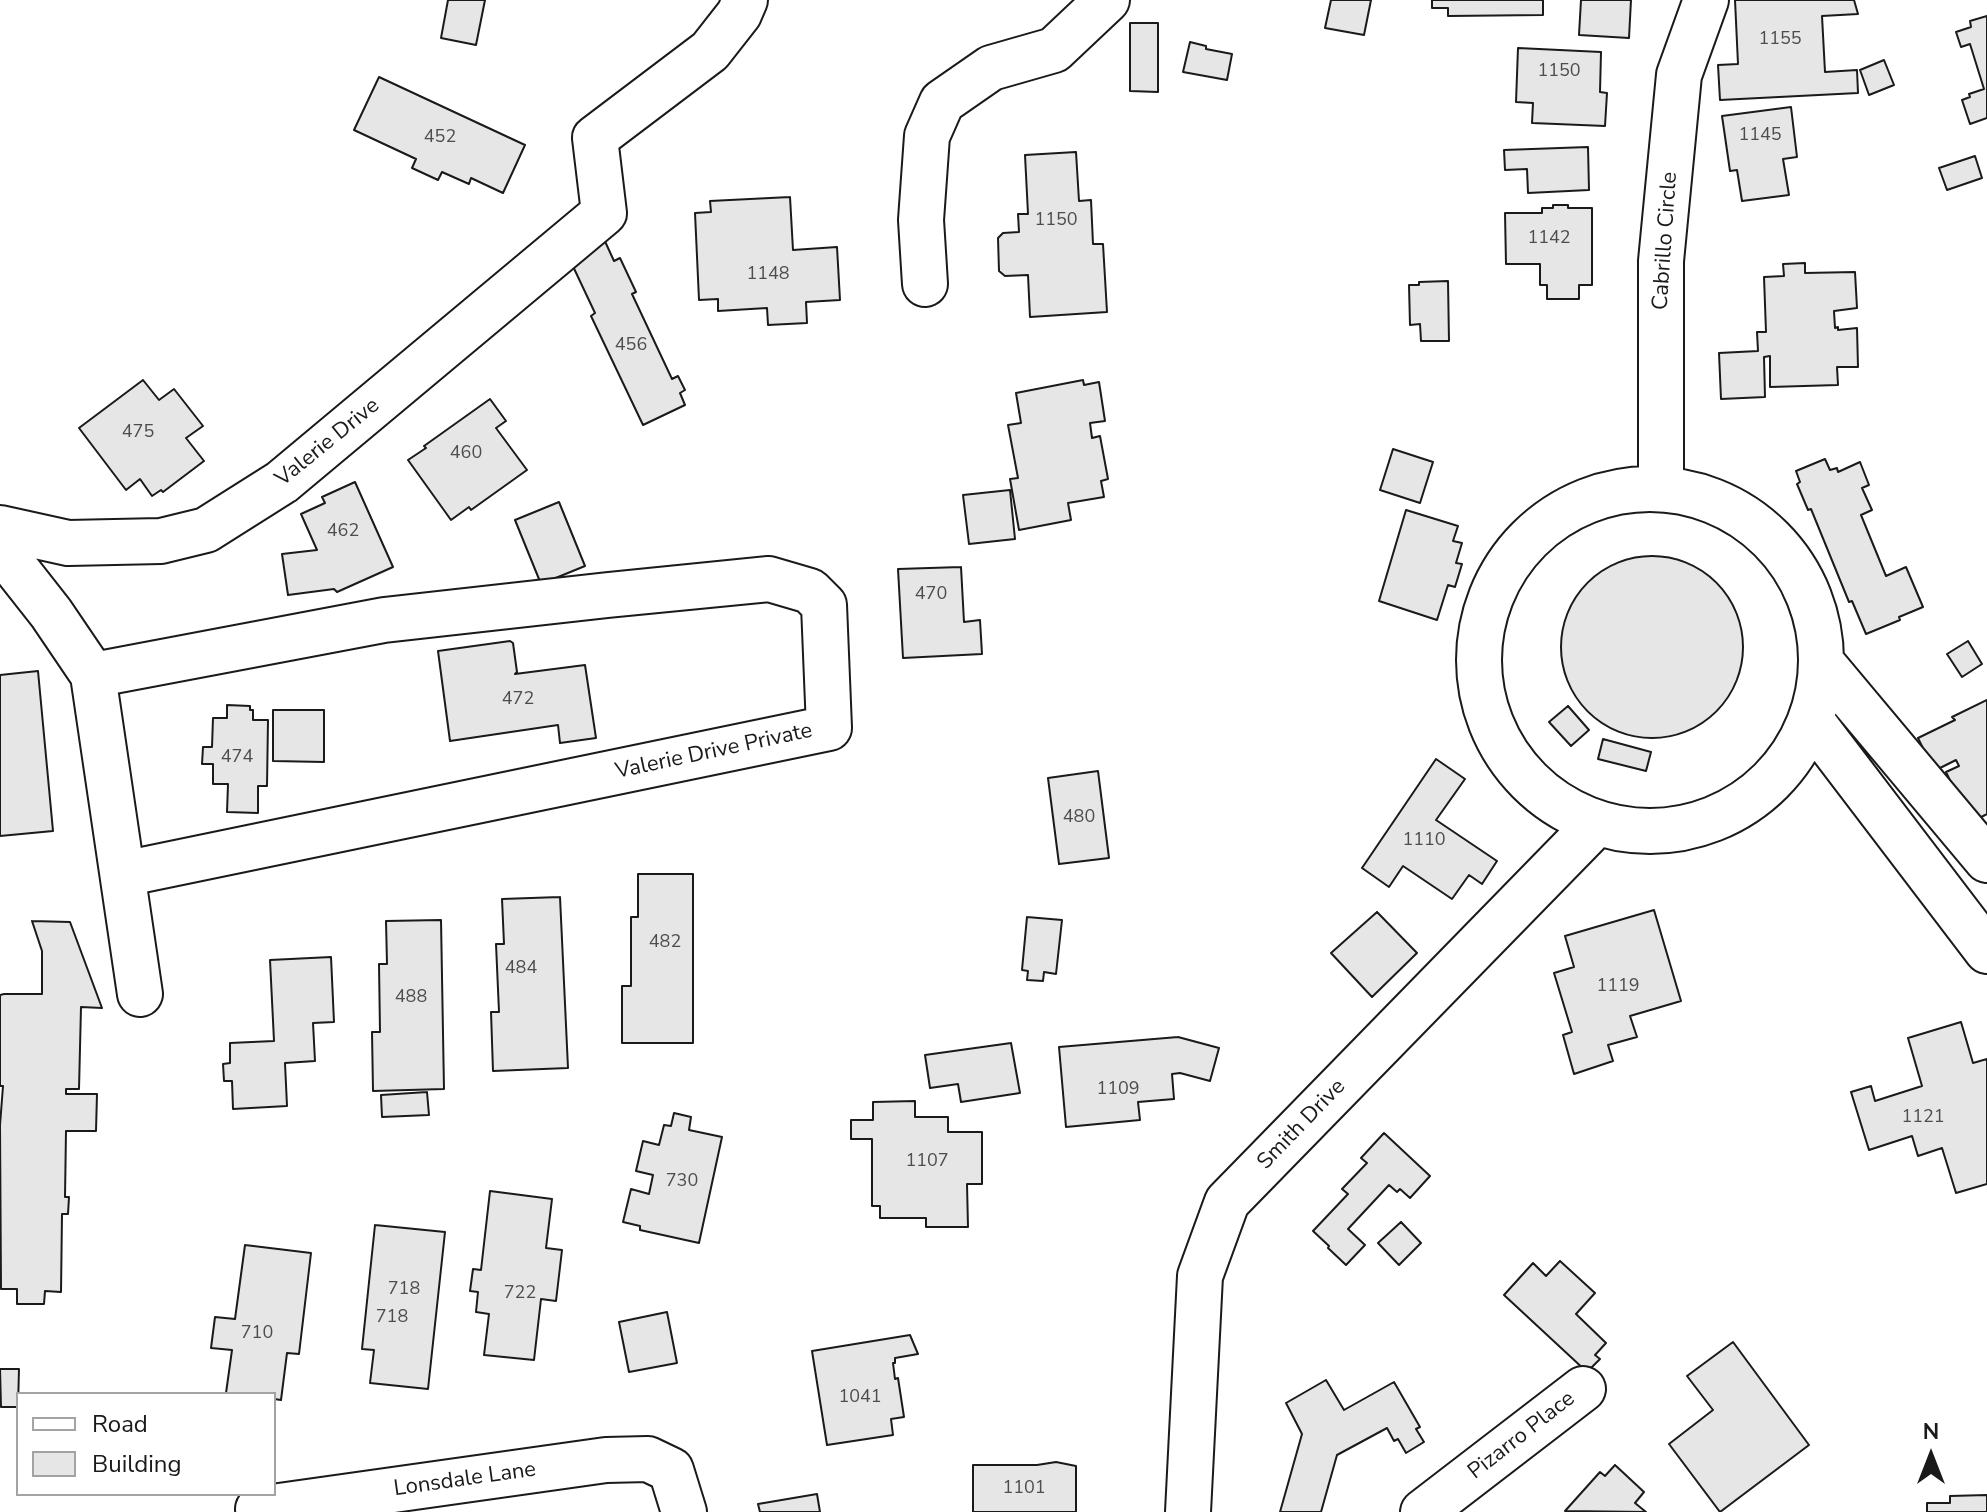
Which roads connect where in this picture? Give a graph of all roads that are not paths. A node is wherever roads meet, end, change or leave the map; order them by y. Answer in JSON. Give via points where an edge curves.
{"nodes":[{"id":1,"x":745,"y":0,"type":"edge"},
{"id":2,"x":1107,"y":0,"type":"edge"},
{"id":3,"x":1706,"y":0,"type":"edge"},
{"id":4,"x":925,"y":284,"type":"dead end"},
{"id":5,"x":1661,"y":488,"type":"junction"},
{"id":6,"x":0,"y":528,"type":"edge"},
{"id":7,"x":0,"y":548,"type":"edge"},
{"id":8,"x":1822,"y":663,"type":"junction"},
{"id":9,"x":93,"y":675,"type":"junction"},
{"id":10,"x":1811,"y":720,"type":"junction"},
{"id":11,"x":1597,"y":823,"type":"junction"},
{"id":12,"x":1987,"y":860,"type":"edge"},
{"id":13,"x":123,"y":874,"type":"junction"},
{"id":14,"x":1987,"y":951,"type":"edge"},
{"id":15,"x":140,"y":994,"type":"dead end"},
{"id":16,"x":1583,"y":1389,"type":"dead end"},
{"id":17,"x":258,"y":1509,"type":"dead end"},
{"id":18,"x":684,"y":1512,"type":"edge"},
{"id":19,"x":1188,"y":1512,"type":"edge"},
{"id":20,"x":1423,"y":1512,"type":"edge"}],
"edges":[{"from":1,"to":6,"type":"street","name":"Valerie Drive","via":[[710,51],[595,138],[604,213],[282,482],[206,530],[161,541],[68,543]]},
{"from":2,"to":4,"type":"street","via":[[1054,50],[991,68],[942,102],[927,136],[921,220]]},
{"from":3,"to":5,"type":"street","name":"Cabrillo Circle","via":[[1679,75],[1662,245]]},
{"from":5,"to":8,"type":"street","via":[[1712,500],[1757,526],[1793,564],[1815,611]]},
{"from":5,"to":11,"type":"street","via":[[1606,493],[1556,515],[1514,553],[1487,601],[1477,655],[1484,710],[1509,759],[1548,799]]},
{"from":7,"to":9,"type":"street"},
{"from":8,"to":10,"type":"street"},
{"from":8,"to":12,"type":"street"},
{"from":9,"to":13,"type":"street"},
{"from":9,"to":13,"type":"street","name":"Valerie Drive Private","via":[[384,620],[769,579],[810,591],[824,605],[829,728]]},
{"from":10,"to":11,"type":"street","via":[[1786,765],[1748,801],[1701,823],[1649,831]]},
{"from":10,"to":14,"type":"street"},
{"from":11,"to":19,"type":"street","name":"Smith Drive","via":[[1227,1202],[1200,1276]]},
{"from":13,"to":15,"type":"street"},
{"from":16,"to":20,"type":"street","name":"Pizarro Place"},
{"from":17,"to":18,"type":"street","name":"Lonsdale Lane","via":[[606,1460],[648,1459],[671,1470]]}]}
